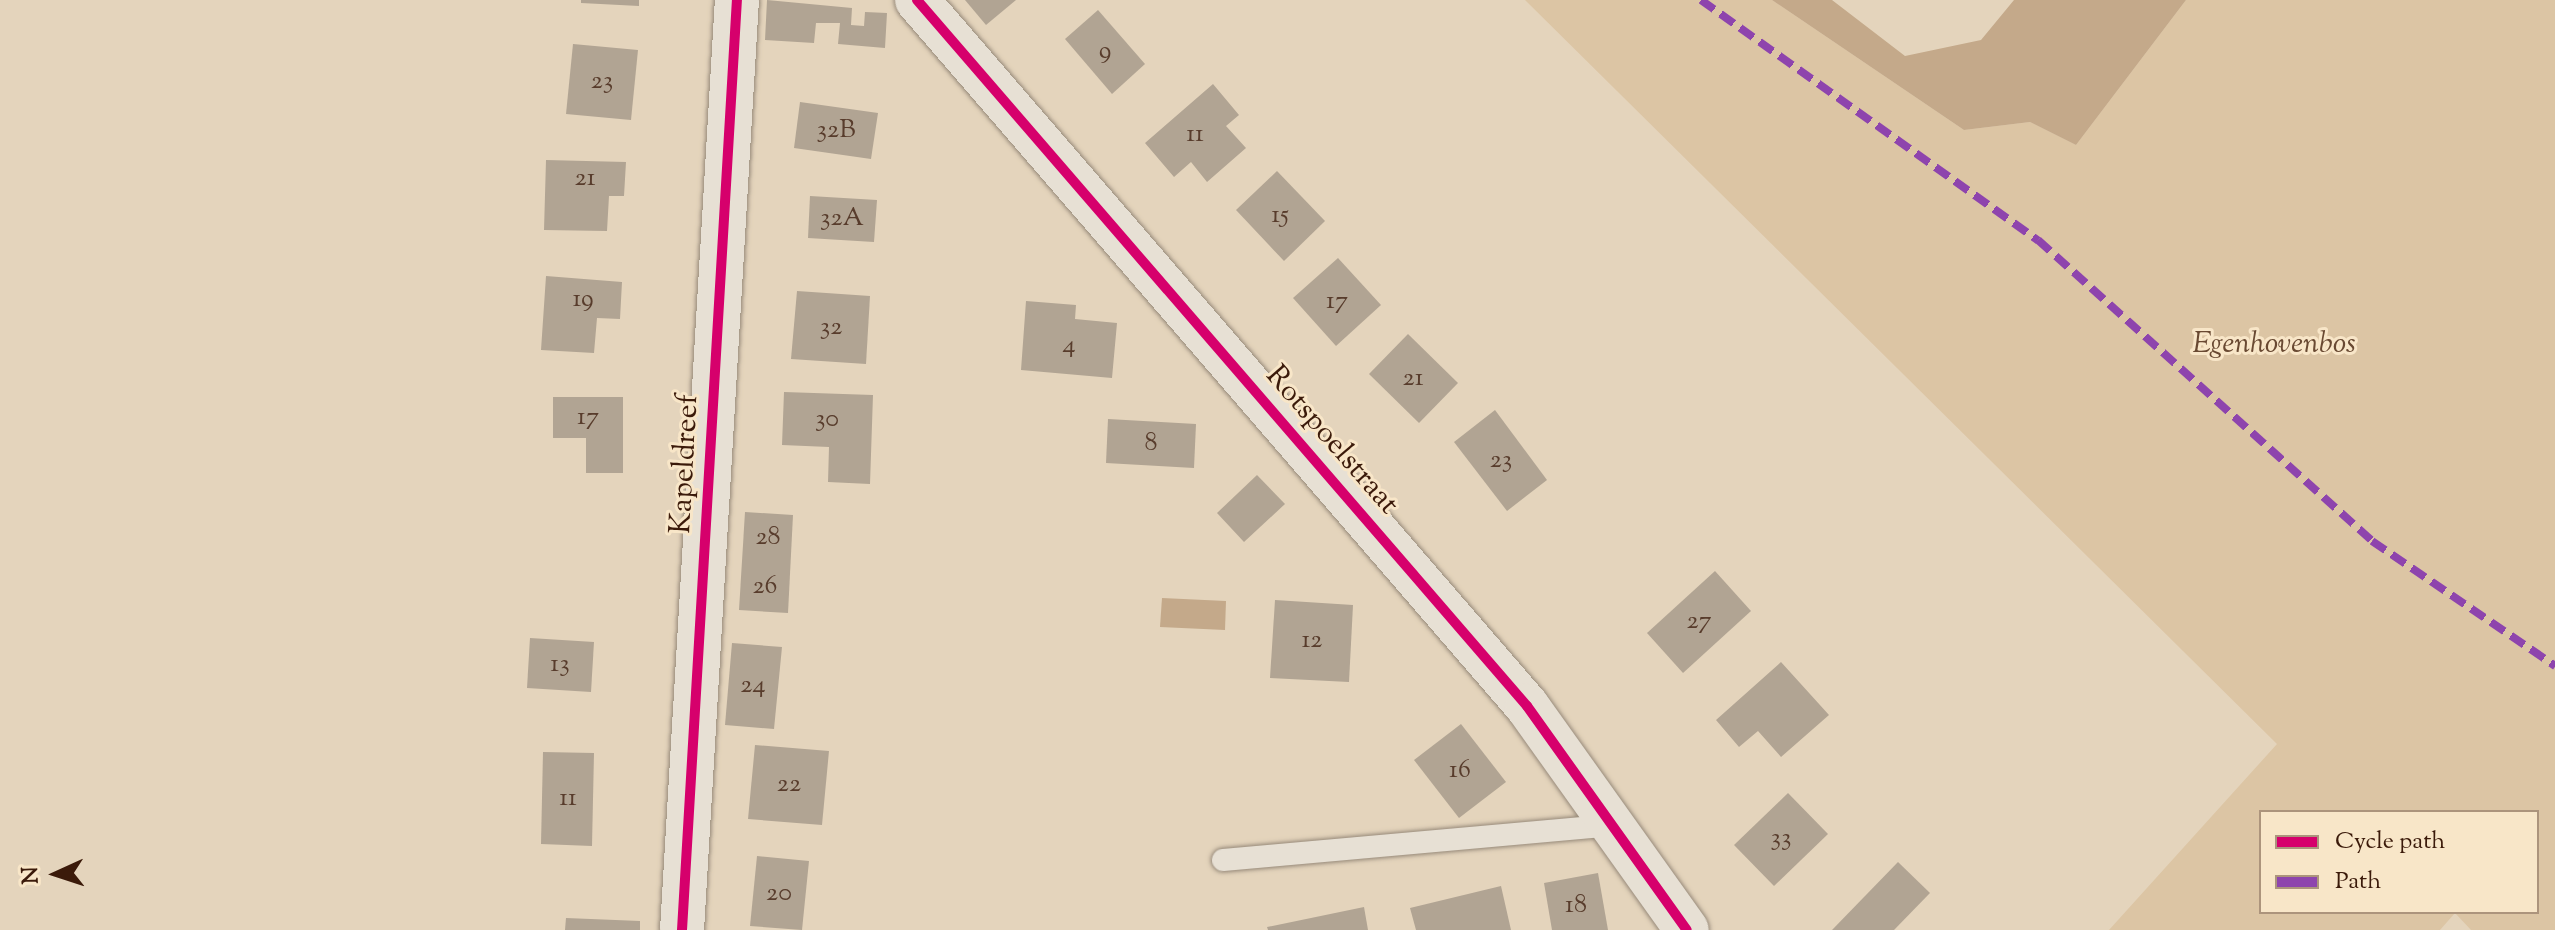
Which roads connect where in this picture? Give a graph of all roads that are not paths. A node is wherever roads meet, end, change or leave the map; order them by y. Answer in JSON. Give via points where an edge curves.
{"nodes":[{"id":1,"x":737,"y":0,"type":"edge"},
{"id":2,"x":917,"y":0,"type":"edge"},
{"id":3,"x":1619,"y":825,"type":"junction"},
{"id":4,"x":1223,"y":860,"type":"dead end"},
{"id":5,"x":682,"y":930,"type":"edge"},
{"id":6,"x":1687,"y":930,"type":"edge"}],
"edges":[{"from":1,"to":5,"type":"street","name":"Kapeldreef"},
{"from":2,"to":3,"type":"street","name":"Rotspoelstraat","via":[[1527,706]]},
{"from":3,"to":4,"type":"lane"},
{"from":3,"to":6,"type":"street","name":"Rotspoelstraat"}]}
